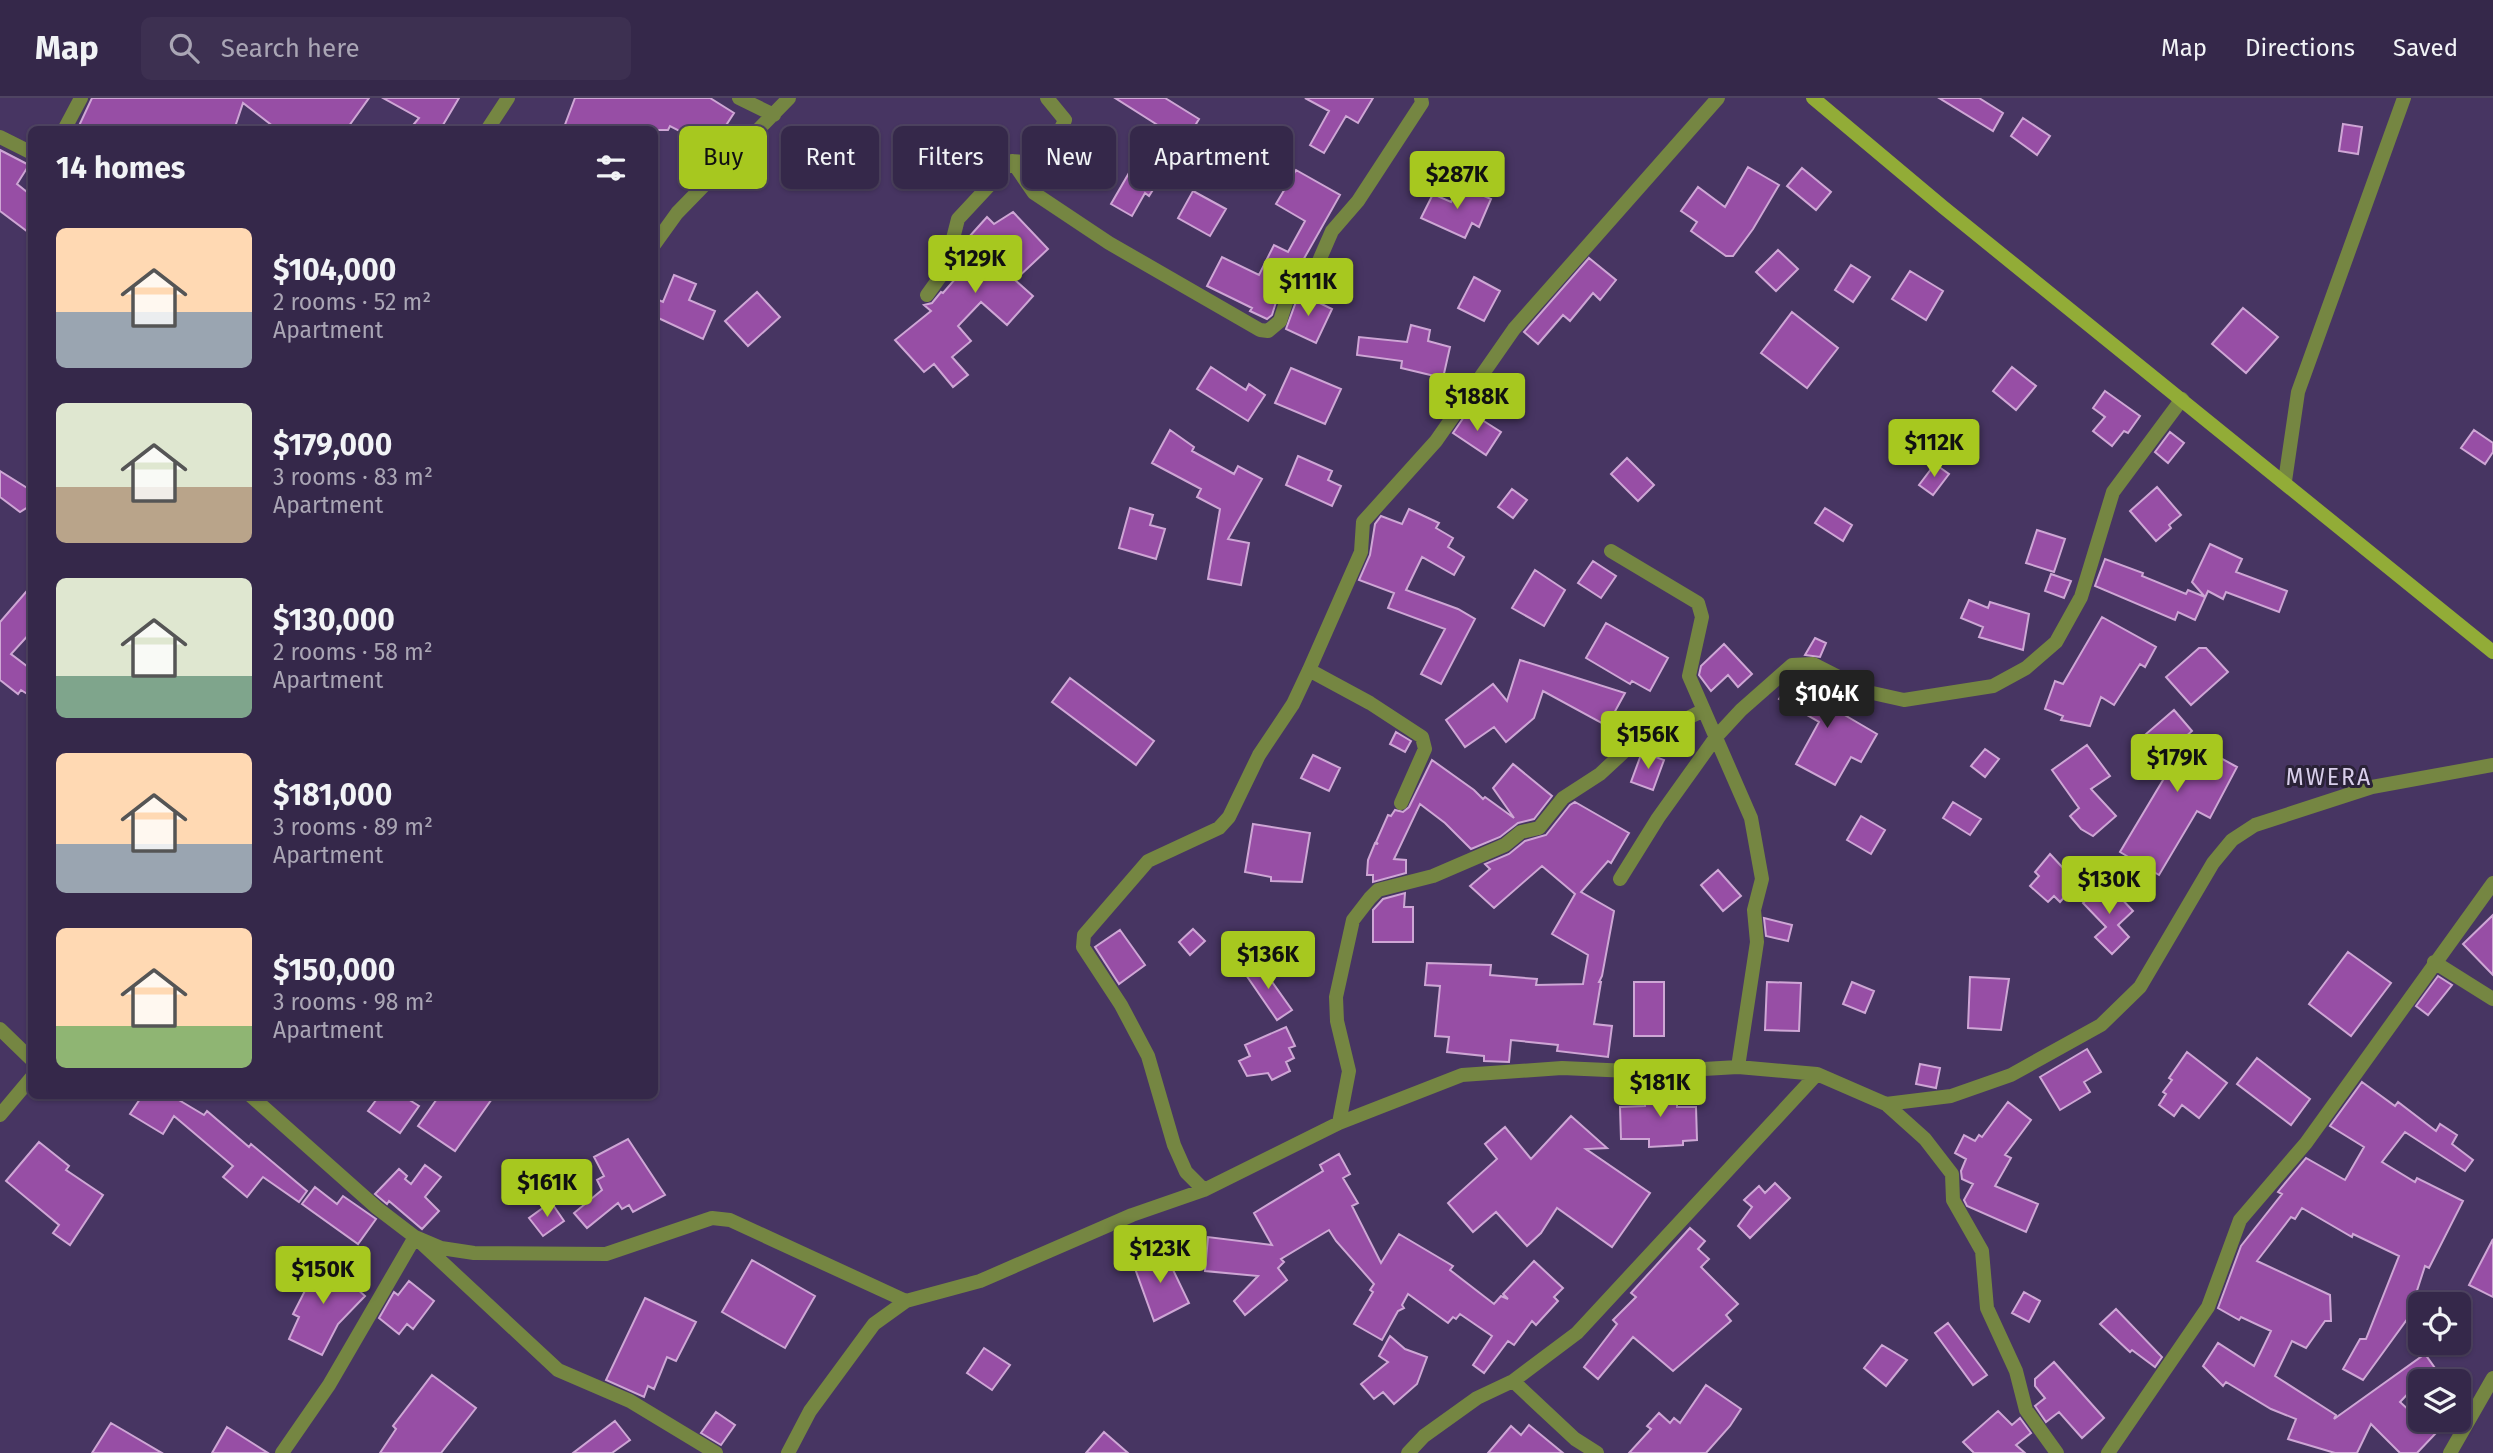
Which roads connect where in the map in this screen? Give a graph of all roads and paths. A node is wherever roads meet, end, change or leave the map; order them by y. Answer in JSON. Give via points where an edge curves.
{"nodes":[{"id":1,"x":81,"y":98,"type":"edge"},
{"id":2,"x":508,"y":98,"type":"edge"},
{"id":3,"x":739,"y":98,"type":"edge"},
{"id":4,"x":789,"y":98,"type":"edge"},
{"id":5,"x":1047,"y":98,"type":"edge"},
{"id":6,"x":1421,"y":98,"type":"edge"},
{"id":7,"x":1718,"y":98,"type":"edge"},
{"id":8,"x":1813,"y":98,"type":"edge"},
{"id":9,"x":2404,"y":98,"type":"edge"},
{"id":10,"x":774,"y":115,"type":"junction"},
{"id":11,"x":66,"y":126,"type":"edge"},
{"id":12,"x":490,"y":126,"type":"edge"},
{"id":13,"x":0,"y":137,"type":"edge"},
{"id":14,"x":28,"y":151,"type":"edge"},
{"id":15,"x":1012,"y":161,"type":"junction"},
{"id":16,"x":658,"y":239,"type":"edge"},
{"id":17,"x":927,"y":295,"type":"dead end"},
{"id":18,"x":2182,"y":399,"type":"junction"},
{"id":19,"x":2285,"y":481,"type":"junction"},
{"id":20,"x":1611,"y":551,"type":"dead end"},
{"id":21,"x":2493,"y":652,"type":"edge"},
{"id":22,"x":1309,"y":670,"type":"junction"},
{"id":23,"x":1704,"y":710,"type":"junction"},
{"id":24,"x":1716,"y":737,"type":"junction"},
{"id":25,"x":2493,"y":765,"type":"edge"},
{"id":26,"x":1401,"y":803,"type":"dead end"},
{"id":27,"x":1620,"y":879,"type":"dead end"},
{"id":28,"x":2493,"y":883,"type":"edge"},
{"id":29,"x":2434,"y":962,"type":"junction"},
{"id":30,"x":2493,"y":999,"type":"edge"},
{"id":31,"x":0,"y":1029,"type":"edge"},
{"id":32,"x":28,"y":1056,"type":"edge"},
{"id":33,"x":1738,"y":1067,"type":"junction"},
{"id":34,"x":1817,"y":1074,"type":"junction"},
{"id":35,"x":28,"y":1082,"type":"edge"},
{"id":36,"x":254,"y":1099,"type":"edge"},
{"id":37,"x":1886,"y":1104,"type":"junction"},
{"id":38,"x":0,"y":1115,"type":"edge"},
{"id":39,"x":1339,"y":1123,"type":"junction"},
{"id":40,"x":1204,"y":1190,"type":"junction"},
{"id":41,"x":415,"y":1237,"type":"junction"},
{"id":42,"x":905,"y":1301,"type":"junction"},
{"id":43,"x":2493,"y":1378,"type":"edge"},
{"id":44,"x":1513,"y":1381,"type":"junction"},
{"id":45,"x":282,"y":1453,"type":"edge"},
{"id":46,"x":716,"y":1453,"type":"edge"},
{"id":47,"x":788,"y":1453,"type":"edge"},
{"id":48,"x":1408,"y":1453,"type":"edge"},
{"id":49,"x":1597,"y":1453,"type":"edge"},
{"id":50,"x":2057,"y":1453,"type":"edge"},
{"id":51,"x":2108,"y":1453,"type":"edge"},
{"id":52,"x":2450,"y":1453,"type":"edge"}],
"edges":[{"from":1,"to":11,"type":"street"},
{"from":2,"to":12,"type":"street"},
{"from":3,"to":10,"type":"street"},
{"from":4,"to":10,"type":"street"},
{"from":5,"to":15,"type":"street","via":[[1065,120],[1044,164]]},
{"from":6,"to":15,"type":"street","via":[[1358,201],[1332,231],[1312,277],[1289,293],[1280,321],[1268,331],[1099,236],[1034,193]]},
{"from":7,"to":22,"type":"street","via":[[1514,329],[1436,441],[1363,522],[1361,552]]},
{"from":8,"to":18,"type":"main road"},
{"from":9,"to":19,"type":"street","via":[[2298,392]]},
{"from":10,"to":16,"type":"street","via":[[677,213]]},
{"from":13,"to":14,"type":"street"},
{"from":15,"to":17,"type":"street","via":[[958,219],[945,270]]},
{"from":18,"to":19,"type":"main road"},
{"from":18,"to":24,"type":"street","via":[[2112,492],[2081,597],[2056,642],[2026,668],[1993,686],[1904,700],[1868,692],[1813,664],[1792,665]]},
{"from":19,"to":21,"type":"main road"},
{"from":20,"to":23,"type":"street","via":[[1698,603],[1702,617],[1689,676]]},
{"from":22,"to":26,"type":"street","via":[[1422,737],[1425,749]]},
{"from":22,"to":40,"type":"street","via":[[1229,817],[1219,828],[1148,861],[1084,935],[1083,947],[1148,1056],[1186,1172]]},
{"from":23,"to":24,"type":"street"},
{"from":23,"to":39,"type":"street","via":[[1629,747],[1600,775],[1563,798],[1539,828],[1521,832],[1505,845],[1433,876],[1378,890],[1370,898],[1353,920],[1336,996],[1349,1071]]},
{"from":24,"to":27,"type":"street"},
{"from":24,"to":33,"type":"street","via":[[1751,818],[1762,879],[1754,909],[1757,942]]},
{"from":25,"to":37,"type":"street","via":[[2372,787],[2255,825],[2232,840],[2213,863],[2140,987],[2101,1025],[2011,1074],[1951,1096]]},
{"from":28,"to":29,"type":"street"},
{"from":29,"to":30,"type":"street"},
{"from":29,"to":51,"type":"street","via":[[2306,1143],[2240,1220],[2208,1307]]},
{"from":31,"to":32,"type":"street"},
{"from":33,"to":34,"type":"street"},
{"from":33,"to":39,"type":"street","via":[[1462,1074]]},
{"from":34,"to":37,"type":"street"},
{"from":34,"to":44,"type":"street","via":[[1577,1333]]},
{"from":35,"to":38,"type":"street"},
{"from":36,"to":41,"type":"street"},
{"from":37,"to":50,"type":"street","via":[[1926,1139],[1952,1174],[1953,1200],[1982,1251],[1987,1308],[2016,1371],[2026,1410]]},
{"from":39,"to":40,"type":"street"},
{"from":40,"to":42,"type":"street","via":[[1132,1215],[981,1281]]},
{"from":41,"to":42,"type":"street","via":[[442,1248],[474,1253],[606,1254],[712,1218],[730,1220]]},
{"from":41,"to":45,"type":"street","via":[[329,1385]]},
{"from":41,"to":46,"type":"street","via":[[558,1370],[630,1401]]},
{"from":42,"to":47,"type":"street","via":[[874,1324],[810,1411]]},
{"from":43,"to":52,"type":"street"},
{"from":44,"to":48,"type":"street","via":[[1477,1398]]},
{"from":44,"to":49,"type":"street","via":[[1575,1439]]}]}
